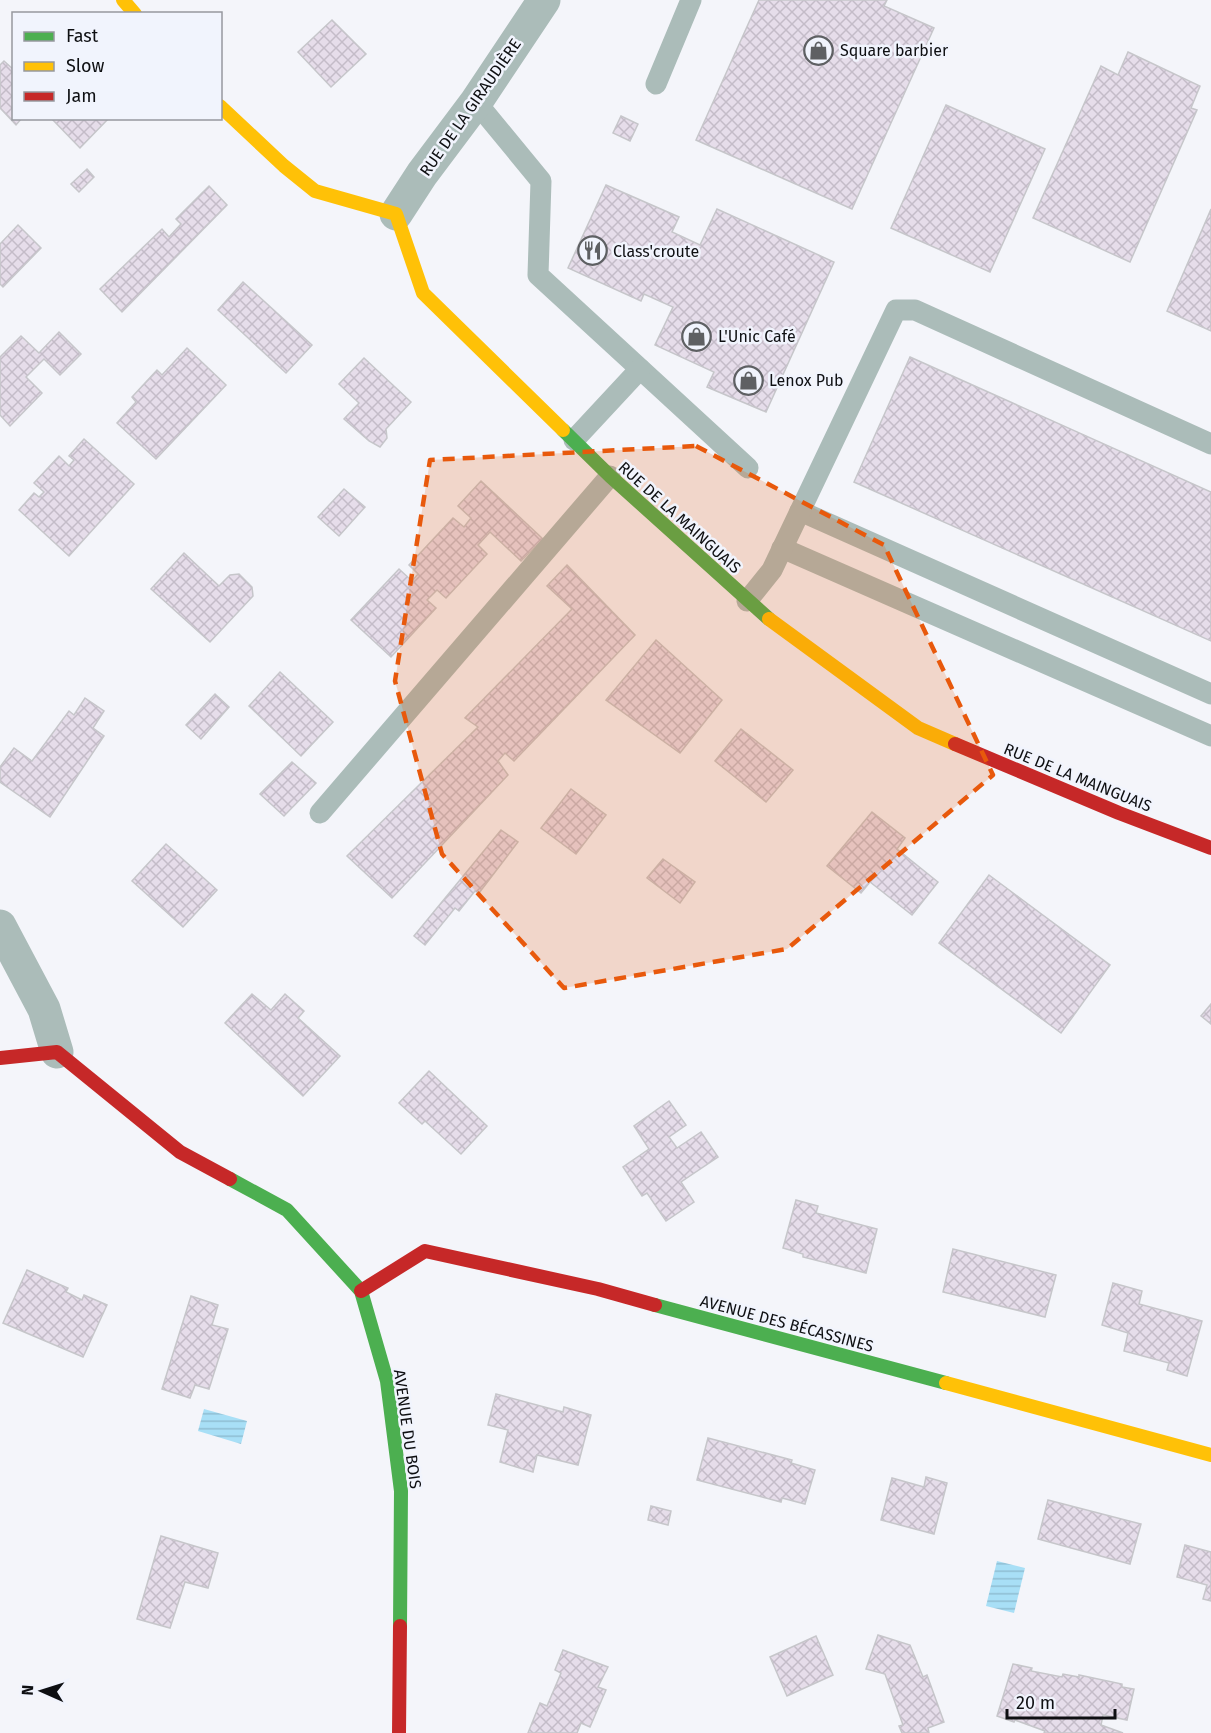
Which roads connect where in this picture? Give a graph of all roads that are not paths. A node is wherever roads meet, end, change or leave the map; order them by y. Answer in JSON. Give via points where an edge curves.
{"nodes":[{"id":1,"x":123,"y":0,"type":"edge"},
{"id":2,"x":544,"y":0,"type":"edge"},
{"id":3,"x":691,"y":0,"type":"edge"},
{"id":4,"x":133,"y":12,"type":"edge"},
{"id":5,"x":656,"y":84,"type":"dead end"},
{"id":6,"x":476,"y":102,"type":"junction"},
{"id":7,"x":222,"y":108,"type":"edge"},
{"id":8,"x":396,"y":214,"type":"junction"},
{"id":9,"x":640,"y":369,"type":"junction"},
{"id":10,"x":574,"y":440,"type":"junction"},
{"id":11,"x":1211,"y":444,"type":"edge"},
{"id":12,"x":748,"y":468,"type":"dead end"},
{"id":13,"x":610,"y":476,"type":"junction"},
{"id":14,"x":800,"y":511,"type":"junction"},
{"id":15,"x":782,"y":548,"type":"junction"},
{"id":16,"x":747,"y":601,"type":"junction"},
{"id":17,"x":1211,"y":694,"type":"edge"},
{"id":18,"x":1211,"y":736,"type":"edge"},
{"id":19,"x":320,"y":813,"type":"dead end"},
{"id":20,"x":1211,"y":848,"type":"edge"},
{"id":21,"x":0,"y":926,"type":"edge"},
{"id":22,"x":57,"y":1052,"type":"junction"},
{"id":23,"x":0,"y":1058,"type":"edge"},
{"id":24,"x":361,"y":1292,"type":"junction"},
{"id":25,"x":1211,"y":1455,"type":"edge"},
{"id":26,"x":399,"y":1733,"type":"edge"}],
"edges":[{"from":1,"to":4,"type":"street"},
{"from":2,"to":6,"type":"street","name":"RUE DE LA GIRAUDIÈRE"},
{"from":3,"to":5,"type":"lane"},
{"from":6,"to":8,"type":"street","name":"RUE DE LA GIRAUDIÈRE"},
{"from":6,"to":9,"type":"lane","via":[[541,181],[538,275]]},
{"from":7,"to":8,"type":"street","via":[[315,191]]},
{"from":8,"to":10,"type":"street","name":"RUE DE LA MAINGUAIS","via":[[423,293]]},
{"from":9,"to":10,"type":"lane"},
{"from":9,"to":12,"type":"lane"},
{"from":10,"to":13,"type":"street","name":"RUE DE LA MAINGUAIS"},
{"from":11,"to":14,"type":"lane","via":[[915,310],[896,310]]},
{"from":13,"to":16,"type":"street","name":"RUE DE LA MAINGUAIS"},
{"from":13,"to":19,"type":"lane"},
{"from":14,"to":15,"type":"lane"},
{"from":14,"to":17,"type":"lane"},
{"from":15,"to":16,"type":"lane","via":[[772,570]]},
{"from":15,"to":18,"type":"lane"},
{"from":16,"to":20,"type":"street","name":"RUE DE LA MAINGUAIS","via":[[918,728]]},
{"from":21,"to":22,"type":"street","via":[[44,1009]]},
{"from":22,"to":23,"type":"street"},
{"from":22,"to":24,"type":"street","name":"AVENUE DU BOIS","via":[[180,1152],[287,1210]]},
{"from":24,"to":25,"type":"street","name":"AVENUE DES BÉCASSINES","via":[[425,1251],[598,1289]]},
{"from":24,"to":26,"type":"street","name":"AVENUE DU BOIS","via":[[387,1381],[401,1491]]}]}
